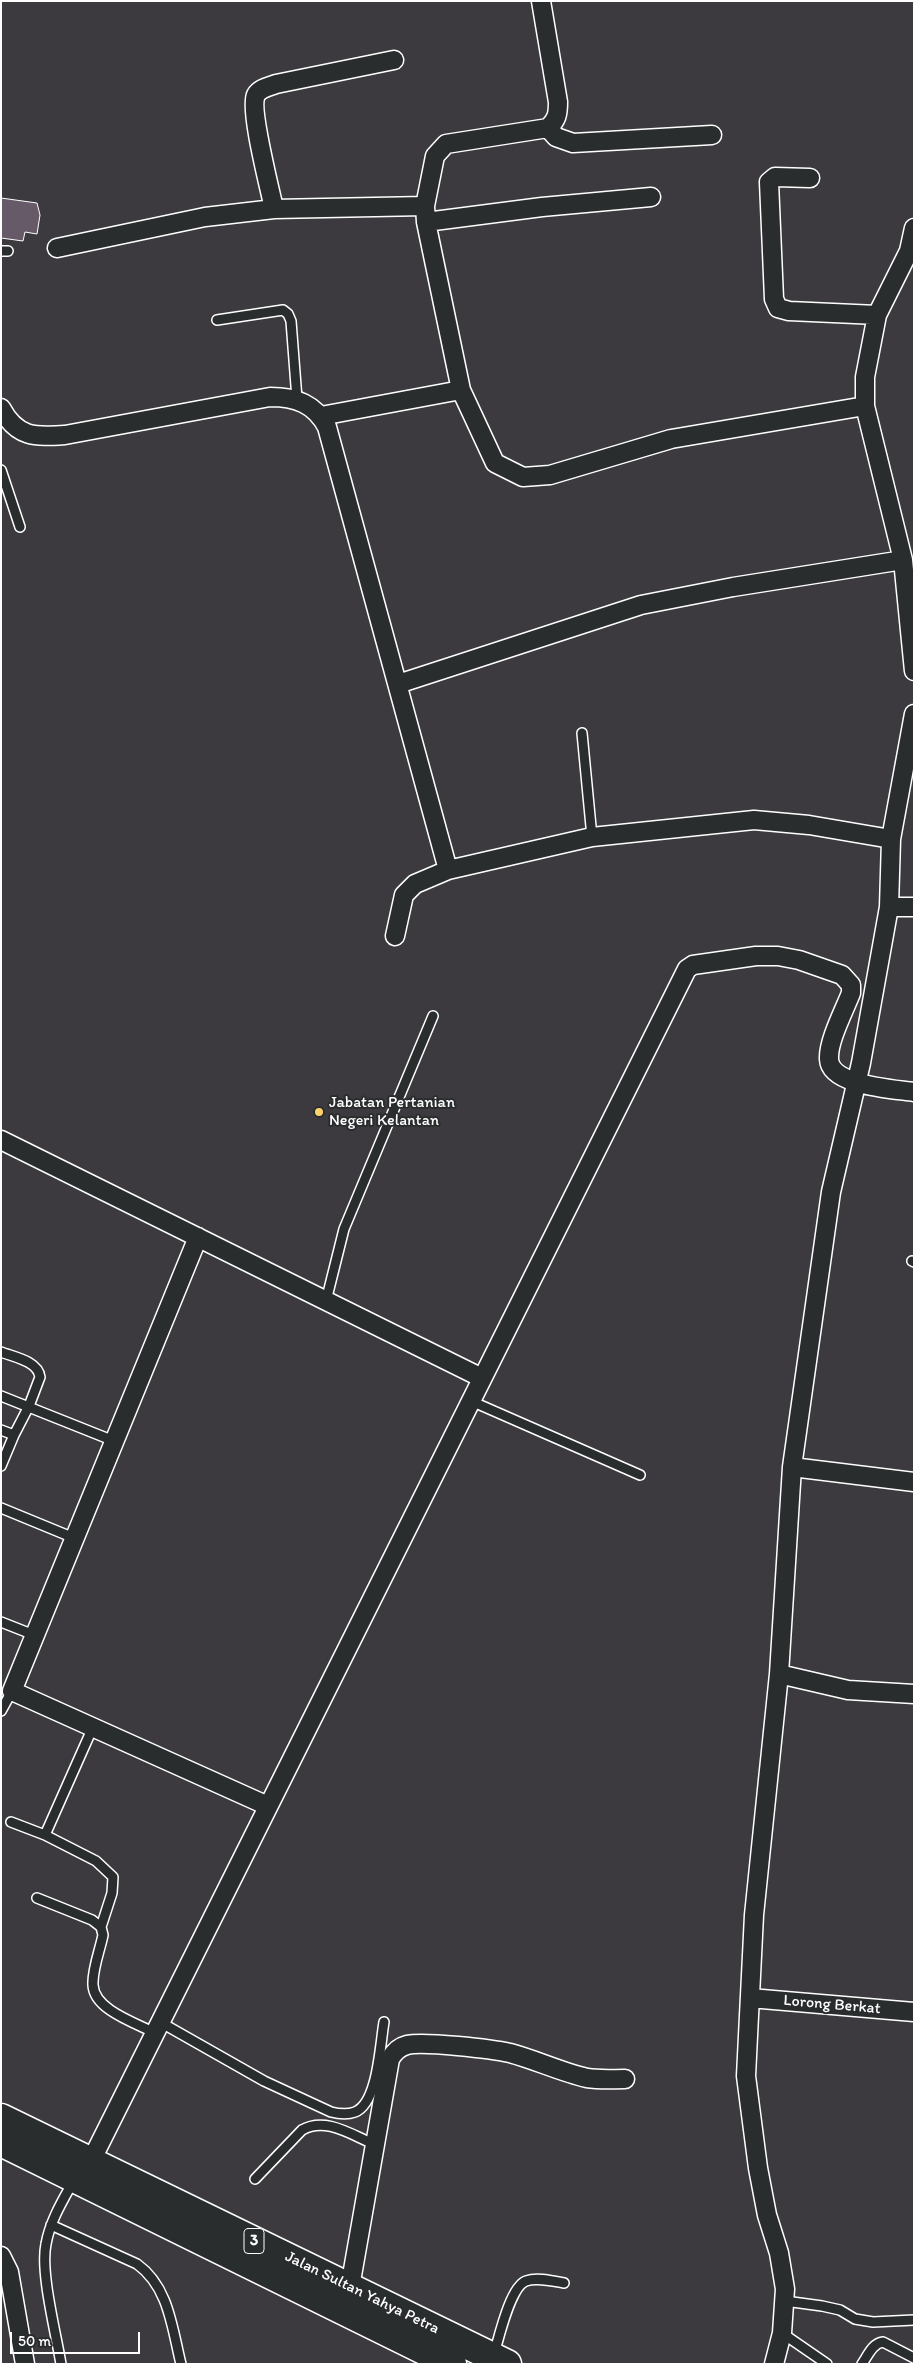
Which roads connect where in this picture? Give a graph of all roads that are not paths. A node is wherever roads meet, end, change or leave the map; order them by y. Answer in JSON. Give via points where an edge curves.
{"nodes":[{"id":1,"x":541,"y":1,"type":"edge"},
{"id":2,"x":394,"y":60,"type":"dead end"},
{"id":3,"x":548,"y":128,"type":"junction"},
{"id":4,"x":712,"y":135,"type":"dead end"},
{"id":5,"x":810,"y":178,"type":"dead end"},
{"id":6,"x":651,"y":197,"type":"dead end"},
{"id":7,"x":274,"y":209,"type":"junction"},
{"id":8,"x":425,"y":214,"type":"junction"},
{"id":9,"x":914,"y":228,"type":"edge"},
{"id":10,"x":57,"y":248,"type":"dead end"},
{"id":11,"x":911,"y":252,"type":"edge"},
{"id":12,"x":877,"y":315,"type":"junction"},
{"id":13,"x":217,"y":320,"type":"dead end"},
{"id":14,"x":461,"y":390,"type":"junction"},
{"id":15,"x":297,"y":399,"type":"junction"},
{"id":16,"x":865,"y":406,"type":"junction"},
{"id":17,"x":1,"y":408,"type":"edge"},
{"id":18,"x":321,"y":416,"type":"junction"},
{"id":19,"x":1,"y":470,"type":"edge"},
{"id":20,"x":20,"y":527,"type":"dead end"},
{"id":21,"x":904,"y":560,"type":"junction"},
{"id":22,"x":914,"y":671,"type":"edge"},
{"id":23,"x":398,"y":684,"type":"junction"},
{"id":24,"x":914,"y":714,"type":"edge"},
{"id":25,"x":582,"y":733,"type":"dead end"},
{"id":26,"x":906,"y":799,"type":"edge"},
{"id":27,"x":592,"y":837,"type":"junction"},
{"id":28,"x":891,"y":839,"type":"junction"},
{"id":29,"x":448,"y":870,"type":"junction"},
{"id":30,"x":889,"y":907,"type":"junction"},
{"id":31,"x":914,"y":907,"type":"edge"},
{"id":32,"x":395,"y":936,"type":"dead end"},
{"id":33,"x":434,"y":1016,"type":"dead end"},
{"id":34,"x":857,"y":1082,"type":"junction"},
{"id":35,"x":914,"y":1092,"type":"edge"},
{"id":36,"x":1,"y":1140,"type":"edge"},
{"id":37,"x":198,"y":1237,"type":"junction"},
{"id":38,"x":326,"y":1301,"type":"junction"},
{"id":39,"x":1,"y":1352,"type":"edge"},
{"id":40,"x":482,"y":1378,"type":"junction"},
{"id":41,"x":1,"y":1396,"type":"edge"},
{"id":42,"x":471,"y":1401,"type":"junction"},
{"id":43,"x":29,"y":1406,"type":"junction"},
{"id":44,"x":1,"y":1430,"type":"edge"},
{"id":45,"x":14,"y":1436,"type":"junction"},
{"id":46,"x":114,"y":1441,"type":"junction"},
{"id":47,"x":1,"y":1466,"type":"edge"},
{"id":48,"x":792,"y":1467,"type":"junction"},
{"id":49,"x":640,"y":1475,"type":"dead end"},
{"id":50,"x":914,"y":1482,"type":"edge"},
{"id":51,"x":1,"y":1508,"type":"edge"},
{"id":52,"x":74,"y":1538,"type":"junction"},
{"id":53,"x":1,"y":1622,"type":"edge"},
{"id":54,"x":34,"y":1635,"type":"junction"},
{"id":55,"x":779,"y":1674,"type":"junction"},
{"id":56,"x":12,"y":1691,"type":"junction"},
{"id":57,"x":914,"y":1694,"type":"edge"},
{"id":58,"x":1,"y":1711,"type":"edge"},
{"id":59,"x":93,"y":1727,"type":"junction"},
{"id":60,"x":268,"y":1806,"type":"junction"},
{"id":61,"x":11,"y":1822,"type":"dead end"},
{"id":62,"x":45,"y":1836,"type":"junction"},
{"id":63,"x":37,"y":1898,"type":"dead end"},
{"id":64,"x":101,"y":1927,"type":"junction"},
{"id":65,"x":750,"y":1998,"type":"junction"},
{"id":66,"x":914,"y":2012,"type":"edge"},
{"id":67,"x":384,"y":2022,"type":"dead end"},
{"id":68,"x":158,"y":2028,"type":"junction"},
{"id":69,"x":625,"y":2079,"type":"dead end"},
{"id":70,"x":1,"y":2118,"type":"edge"},
{"id":71,"x":1,"y":2142,"type":"edge"},
{"id":72,"x":376,"y":2145,"type":"junction"},
{"id":73,"x":83,"y":2169,"type":"junction"},
{"id":74,"x":255,"y":2179,"type":"dead end"},
{"id":75,"x":51,"y":2225,"type":"junction"},
{"id":76,"x":1,"y":2256,"type":"edge"},
{"id":77,"x":564,"y":2283,"type":"dead end"},
{"id":78,"x":350,"y":2287,"type":"junction"},
{"id":79,"x":785,"y":2301,"type":"junction"},
{"id":80,"x":914,"y":2320,"type":"edge"},
{"id":81,"x":782,"y":2333,"type":"junction"},
{"id":82,"x":914,"y":2358,"type":"edge"},
{"id":83,"x":500,"y":2360,"type":"edge"},
{"id":84,"x":441,"y":2361,"type":"edge"},
{"id":85,"x":824,"y":2363,"type":"edge"},
{"id":86,"x":25,"y":2364,"type":"edge"},
{"id":87,"x":61,"y":2364,"type":"edge"},
{"id":88,"x":181,"y":2364,"type":"edge"},
{"id":89,"x":774,"y":2364,"type":"edge"},
{"id":90,"x":862,"y":2364,"type":"edge"}],
"edges":[{"from":1,"to":3,"type":"street","via":[[558,102],[555,122]]},
{"from":2,"to":7,"type":"street","via":[[259,90],[255,97],[255,113]]},
{"from":3,"to":4,"type":"street","via":[[556,137],[573,143]]},
{"from":3,"to":8,"type":"street","via":[[446,144],[435,156]]},
{"from":5,"to":12,"type":"street","via":[[775,177],[769,182],[774,299],[778,308],[789,312]]},
{"from":6,"to":8,"type":"street"},
{"from":7,"to":8,"type":"street"},
{"from":7,"to":10,"type":"street","via":[[205,217]]},
{"from":8,"to":14,"type":"street"},
{"from":9,"to":11,"type":"street"},
{"from":11,"to":12,"type":"street"},
{"from":12,"to":16,"type":"street","via":[[865,377]]},
{"from":13,"to":15,"type":"lane","via":[[283,310],[288,314]]},
{"from":14,"to":16,"type":"street","via":[[495,463],[523,477],[550,475],[671,439]]},
{"from":14,"to":18,"type":"street"},
{"from":15,"to":17,"type":"street","via":[[270,397],[65,435],[39,436],[20,432]]},
{"from":15,"to":18,"type":"street"},
{"from":16,"to":21,"type":"street"},
{"from":18,"to":23,"type":"street","via":[[327,427]]},
{"from":19,"to":20,"type":"lane"},
{"from":21,"to":22,"type":"street"},
{"from":21,"to":23,"type":"street","via":[[641,605]]},
{"from":23,"to":29,"type":"street"},
{"from":24,"to":26,"type":"street"},
{"from":25,"to":27,"type":"lane"},
{"from":26,"to":28,"type":"street"},
{"from":27,"to":28,"type":"street","via":[[754,820],[809,825]]},
{"from":27,"to":29,"type":"street"},
{"from":28,"to":30,"type":"street"},
{"from":29,"to":32,"type":"street","via":[[409,888],[404,895]]},
{"from":30,"to":31,"type":"street"},
{"from":30,"to":34,"type":"street"},
{"from":33,"to":38,"type":"lane","via":[[344,1229]]},
{"from":34,"to":35,"type":"street"},
{"from":34,"to":40,"type":"street","via":[[835,1073],[829,1059],[851,993],[848,979],[799,960],[778,956],[690,966]]},
{"from":34,"to":48,"type":"street","via":[[831,1192]]},
{"from":36,"to":37,"type":"street"},
{"from":37,"to":38,"type":"street"},
{"from":37,"to":46,"type":"street"},
{"from":38,"to":40,"type":"street"},
{"from":39,"to":43,"type":"lane","via":[[32,1365],[40,1372],[40,1382]]},
{"from":40,"to":42,"type":"street"},
{"from":41,"to":43,"type":"lane"},
{"from":42,"to":49,"type":"lane"},
{"from":42,"to":60,"type":"street"},
{"from":43,"to":45,"type":"lane"},
{"from":43,"to":46,"type":"lane"},
{"from":44,"to":45,"type":"lane"},
{"from":45,"to":47,"type":"lane"},
{"from":46,"to":52,"type":"street"},
{"from":48,"to":50,"type":"street"},
{"from":48,"to":55,"type":"street"},
{"from":51,"to":52,"type":"lane"},
{"from":52,"to":54,"type":"street"},
{"from":53,"to":54,"type":"lane"},
{"from":54,"to":56,"type":"street"},
{"from":55,"to":57,"type":"street","via":[[848,1690]]},
{"from":55,"to":65,"type":"street","via":[[754,1915]]},
{"from":56,"to":58,"type":"lane"},
{"from":56,"to":59,"type":"street"},
{"from":59,"to":60,"type":"street"},
{"from":59,"to":62,"type":"lane"},
{"from":60,"to":68,"type":"street"},
{"from":61,"to":62,"type":"lane"},
{"from":62,"to":64,"type":"lane","via":[[96,1861],[112,1877],[112,1893]]},
{"from":63,"to":64,"type":"lane","via":[[92,1920]]},
{"from":64,"to":68,"type":"lane","via":[[103,1935],[93,1985],[96,1998],[104,2007]]},
{"from":65,"to":66,"type":"street","name":"Lorong Berkat"},
{"from":65,"to":79,"type":"street","via":[[746,2076],[758,2168],[767,2215],[779,2253]]},
{"from":67,"to":68,"type":"lane","via":[[370,2099],[356,2112],[342,2114],[264,2081]]},
{"from":68,"to":73,"type":"street"},
{"from":69,"to":72,"type":"street","via":[[585,2077],[509,2053],[407,2045],[390,2059]]},
{"from":70,"to":73,"type":"highway","name":"Jalan Sultan Yahya Petra","number":"3"},
{"from":71,"to":73,"type":"highway","name":"Jalan Sultan Yahya Petra","number":"3"},
{"from":72,"to":74,"type":"lane","via":[[325,2124],[310,2126],[302,2130]]},
{"from":72,"to":78,"type":"street"},
{"from":73,"to":75,"type":"lane"},
{"from":73,"to":78,"type":"highway","name":"Jalan Sultan Yahya Petra","number":"3"},
{"from":73,"to":84,"type":"highway","name":"Jalan Sultan Yahya Petra","number":"3"},
{"from":75,"to":87,"type":"lane","via":[[45,2245],[45,2271]]},
{"from":75,"to":88,"type":"lane","via":[[149,2272],[159,2285],[166,2303]]},
{"from":76,"to":86,"type":"street","via":[[9,2272]]},
{"from":77,"to":83,"type":"lane","via":[[524,2281],[514,2291]]},
{"from":78,"to":83,"type":"highway","name":"Jalan Sultan Yahya Petra","number":"3"},
{"from":79,"to":80,"type":"lane","via":[[840,2310],[873,2322]]},
{"from":79,"to":81,"type":"street"},
{"from":81,"to":85,"type":"lane"},
{"from":81,"to":89,"type":"street"},
{"from":82,"to":90,"type":"lane","via":[[878,2342]]}]}
